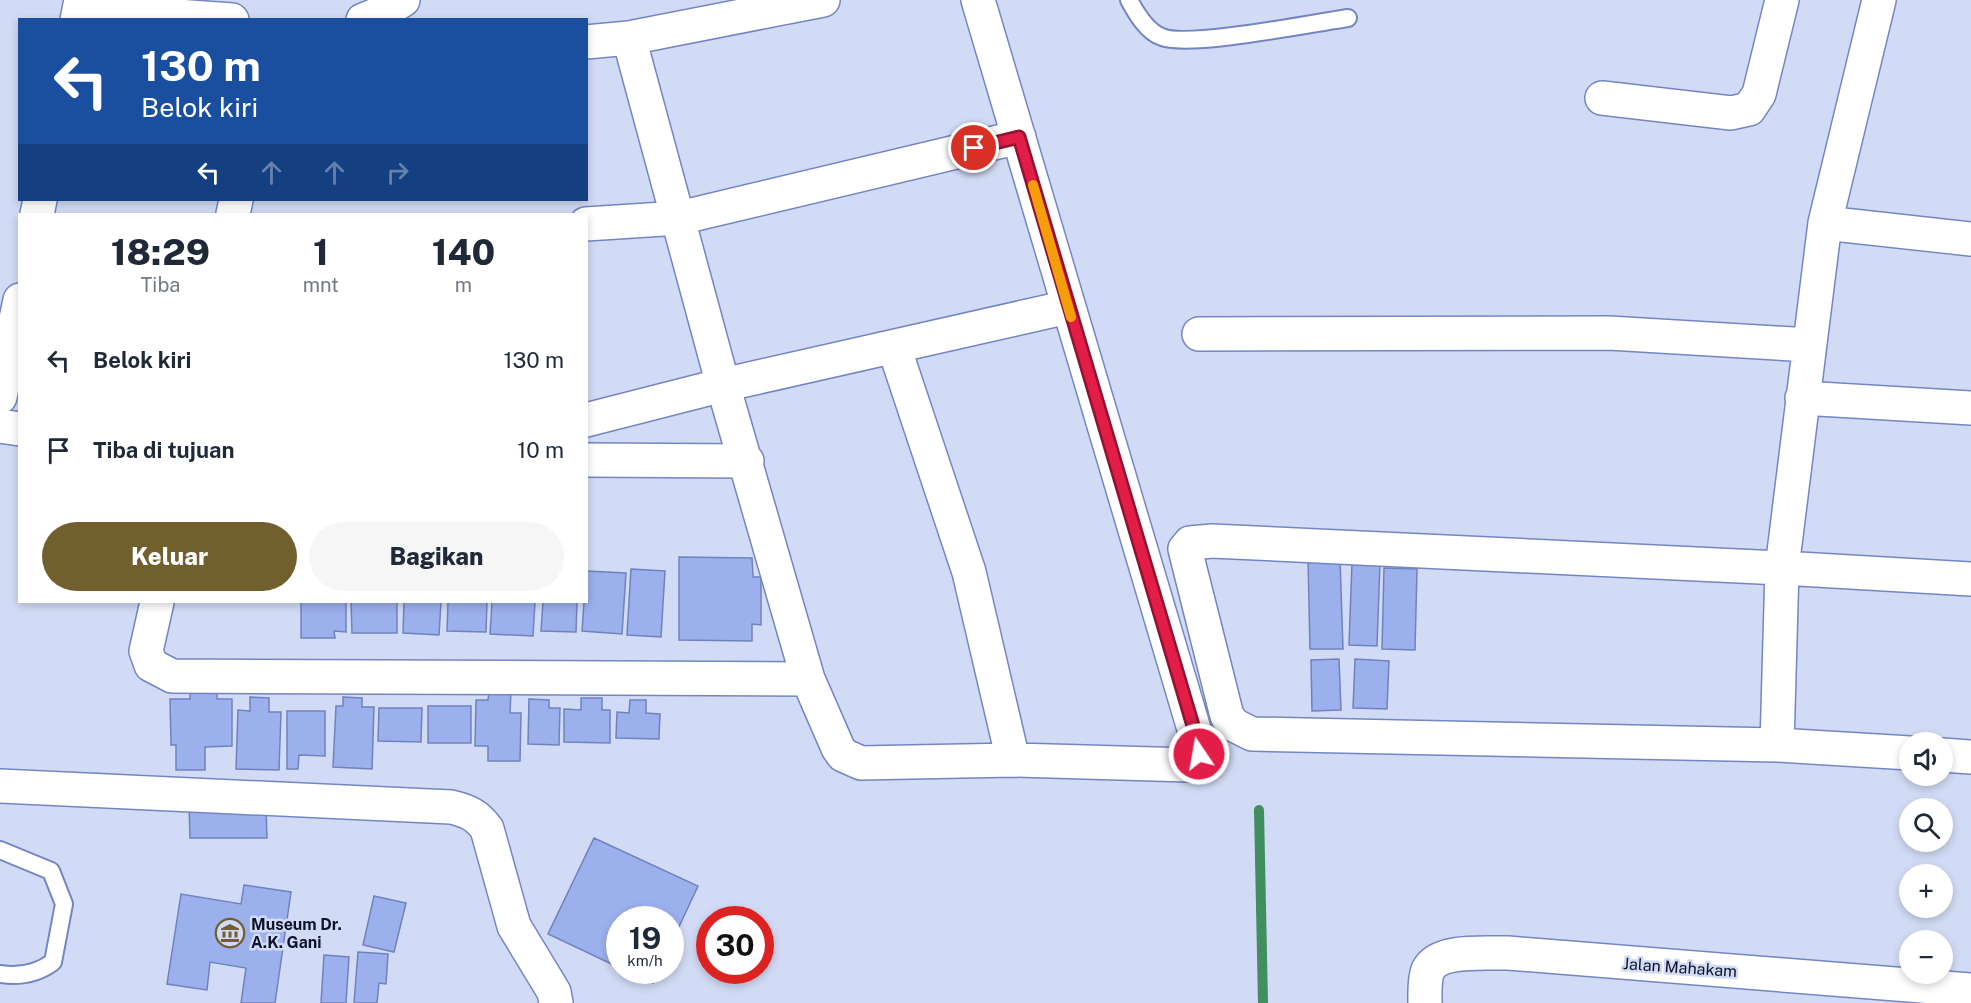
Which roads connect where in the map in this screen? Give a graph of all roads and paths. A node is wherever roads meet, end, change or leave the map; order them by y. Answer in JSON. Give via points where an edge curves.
{"nodes":[{"id":1,"x":403,"y":0,"type":"edge"},
{"id":2,"x":823,"y":0,"type":"edge"},
{"id":3,"x":978,"y":0,"type":"edge"},
{"id":4,"x":1129,"y":0,"type":"edge"},
{"id":5,"x":1782,"y":0,"type":"edge"},
{"id":6,"x":1879,"y":0,"type":"edge"},
{"id":7,"x":80,"y":9,"type":"edge"},
{"id":8,"x":204,"y":18,"type":"edge"},
{"id":9,"x":368,"y":18,"type":"edge"},
{"id":10,"x":1348,"y":18,"type":"dead end"},
{"id":11,"x":629,"y":38,"type":"junction"},
{"id":12,"x":588,"y":42,"type":"edge"},
{"id":13,"x":1602,"y":98,"type":"dead end"},
{"id":14,"x":1019,"y":137,"type":"junction"},
{"id":15,"x":678,"y":218,"type":"junction"},
{"id":16,"x":1825,"y":223,"type":"junction"},
{"id":17,"x":588,"y":224,"type":"edge"},
{"id":18,"x":1971,"y":239,"type":"edge"},
{"id":19,"x":1068,"y":307,"type":"junction"},
{"id":20,"x":18,"y":310,"type":"edge"},
{"id":21,"x":1199,"y":334,"type":"dead end"},
{"id":22,"x":1809,"y":345,"type":"junction"},
{"id":23,"x":894,"y":347,"type":"junction"},
{"id":24,"x":723,"y":385,"type":"junction"},
{"id":25,"x":0,"y":397,"type":"edge"},
{"id":26,"x":1802,"y":398,"type":"junction"},
{"id":27,"x":1971,"y":408,"type":"edge"},
{"id":28,"x":588,"y":419,"type":"edge"},
{"id":29,"x":0,"y":426,"type":"edge"},
{"id":30,"x":18,"y":429,"type":"edge"},
{"id":31,"x":588,"y":460,"type":"edge"},
{"id":32,"x":747,"y":461,"type":"junction"},
{"id":33,"x":1782,"y":568,"type":"junction"},
{"id":34,"x":1971,"y":579,"type":"edge"},
{"id":35,"x":157,"y":603,"type":"edge"},
{"id":36,"x":808,"y":679,"type":"junction"},
{"id":37,"x":1776,"y":745,"type":"junction"},
{"id":38,"x":1899,"y":752,"type":"edge"},
{"id":39,"x":1953,"y":756,"type":"edge"},
{"id":40,"x":1971,"y":757,"type":"edge"},
{"id":41,"x":1013,"y":760,"type":"junction"},
{"id":42,"x":0,"y":786,"type":"edge"},
{"id":43,"x":0,"y":850,"type":"edge"},
{"id":44,"x":0,"y":974,"type":"edge"},
{"id":45,"x":1971,"y":990,"type":"edge"},
{"id":46,"x":556,"y":1003,"type":"edge"},
{"id":47,"x":1425,"y":1003,"type":"edge"}],
"edges":[{"from":1,"to":9,"type":"street"},
{"from":2,"to":11,"type":"street"},
{"from":3,"to":14,"type":"street"},
{"from":4,"to":10,"type":"lane","via":[[1138,17],[1161,37],[1192,40]]},
{"from":5,"to":13,"type":"street","via":[[1760,94],[1749,109],[1731,113]]},
{"from":6,"to":16,"type":"street"},
{"from":7,"to":8,"type":"street"},
{"from":11,"to":12,"type":"street"},
{"from":11,"to":15,"type":"street"},
{"from":14,"to":15,"type":"street"},
{"from":14,"to":19,"type":"street"},
{"from":15,"to":17,"type":"street"},
{"from":15,"to":24,"type":"street"},
{"from":16,"to":18,"type":"street"},
{"from":16,"to":22,"type":"street"},
{"from":19,"to":23,"type":"street"},
{"from":19,"to":41,"type":"street","via":[[1199,754],[1189,765]]},
{"from":20,"to":25,"type":"street"},
{"from":21,"to":22,"type":"street","via":[[1609,333]]},
{"from":22,"to":26,"type":"street"},
{"from":23,"to":24,"type":"street"},
{"from":23,"to":41,"type":"street","via":[[969,572]]},
{"from":24,"to":28,"type":"street"},
{"from":24,"to":32,"type":"street"},
{"from":26,"to":27,"type":"street"},
{"from":26,"to":33,"type":"street"},
{"from":29,"to":30,"type":"street"},
{"from":31,"to":32,"type":"street"},
{"from":32,"to":36,"type":"street"},
{"from":33,"to":34,"type":"street"},
{"from":33,"to":37,"type":"street"},
{"from":33,"to":37,"type":"street","via":[[1212,541],[1190,543],[1185,553],[1227,716],[1242,731]]},
{"from":35,"to":36,"type":"street","via":[[146,651],[151,665],[172,676]]},
{"from":36,"to":41,"type":"street","via":[[838,748],[852,760]]},
{"from":37,"to":38,"type":"street"},
{"from":39,"to":40,"type":"street"},
{"from":42,"to":46,"type":"street","via":[[451,807],[466,811],[487,829],[514,926],[554,992]]},
{"from":43,"to":44,"type":"lane","via":[[51,871],[64,904],[53,962],[20,976]]},
{"from":45,"to":47,"type":"street","name":"Jalan Mahakam","via":[[1508,953],[1452,955],[1435,963],[1425,981]]}]}
